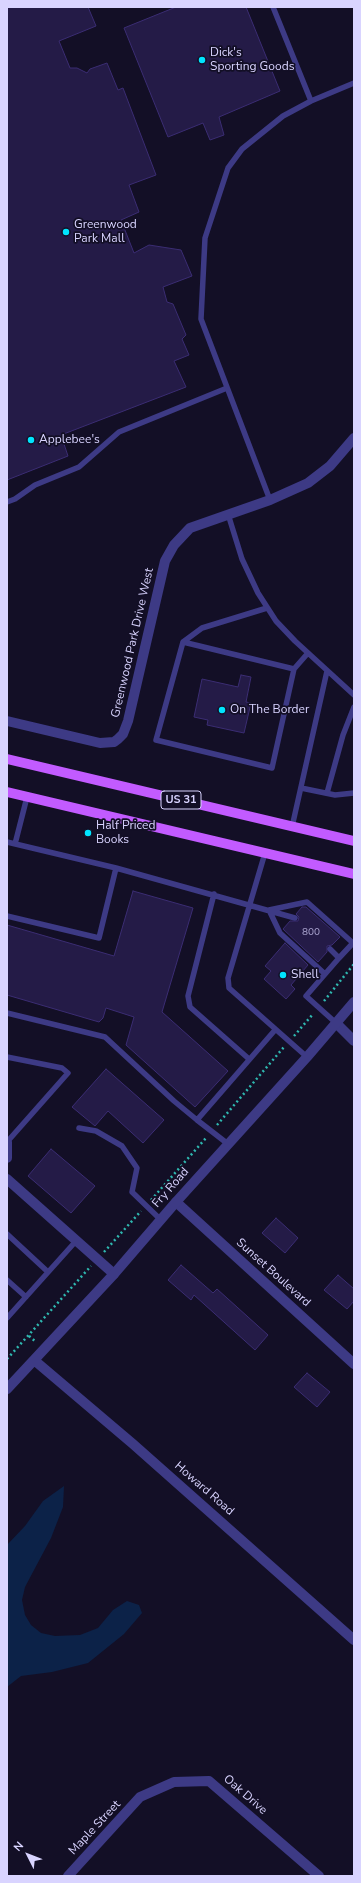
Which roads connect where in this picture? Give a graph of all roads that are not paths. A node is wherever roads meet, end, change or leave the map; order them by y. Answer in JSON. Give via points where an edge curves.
{"nodes":[{"id":1,"x":273,"y":7,"type":"edge"},
{"id":2,"x":354,"y":83,"type":"edge"},
{"id":3,"x":311,"y":101,"type":"junction"},
{"id":4,"x":227,"y":388,"type":"junction"},
{"id":5,"x":354,"y":438,"type":"edge"},
{"id":6,"x":270,"y":500,"type":"junction"},
{"id":7,"x":7,"y":502,"type":"edge"},
{"id":8,"x":228,"y":514,"type":"junction"},
{"id":9,"x":267,"y":608,"type":"junction"},
{"id":10,"x":182,"y":642,"type":"junction"},
{"id":11,"x":308,"y":653,"type":"junction"},
{"id":12,"x":294,"y":669,"type":"junction"},
{"id":13,"x":327,"y":670,"type":"junction"},
{"id":14,"x":354,"y":695,"type":"edge"},
{"id":15,"x":354,"y":707,"type":"edge"},
{"id":16,"x":7,"y":721,"type":"edge"},
{"id":17,"x":7,"y":759,"type":"edge"},
{"id":18,"x":301,"y":788,"type":"junction"},
{"id":19,"x":7,"y":792,"type":"edge"},
{"id":20,"x":327,"y":793,"type":"junction"},
{"id":21,"x":354,"y":793,"type":"edge"},
{"id":22,"x":27,"y":797,"type":"junction"},
{"id":23,"x":292,"y":827,"type":"junction"},
{"id":24,"x":354,"y":841,"type":"edge"},
{"id":25,"x":7,"y":842,"type":"edge"},
{"id":26,"x":15,"y":844,"type":"junction"},
{"id":27,"x":265,"y":853,"type":"junction"},
{"id":28,"x":116,"y":868,"type":"junction"},
{"id":29,"x":354,"y":874,"type":"edge"},
{"id":30,"x":214,"y":894,"type":"junction"},
{"id":31,"x":249,"y":904,"type":"junction"},
{"id":32,"x":269,"y":910,"type":"junction"},
{"id":33,"x":7,"y":916,"type":"edge"},
{"id":34,"x":294,"y":918,"type":"dead end"},
{"id":35,"x":330,"y":949,"type":"dead end"},
{"id":36,"x":339,"y":958,"type":"junction"},
{"id":37,"x":325,"y":974,"type":"junction"},
{"id":38,"x":354,"y":1002,"type":"edge"},
{"id":39,"x":7,"y":1013,"type":"edge"},
{"id":40,"x":336,"y":1023,"type":"junction"},
{"id":41,"x":275,"y":1030,"type":"junction"},
{"id":42,"x":354,"y":1041,"type":"edge"},
{"id":43,"x":7,"y":1057,"type":"edge"},
{"id":44,"x":307,"y":1057,"type":"junction"},
{"id":45,"x":249,"y":1059,"type":"junction"},
{"id":46,"x":197,"y":1120,"type":"junction"},
{"id":47,"x":79,"y":1128,"type":"dead end"},
{"id":48,"x":7,"y":1142,"type":"edge"},
{"id":49,"x":228,"y":1144,"type":"junction"},
{"id":50,"x":7,"y":1158,"type":"edge"},
{"id":51,"x":7,"y":1179,"type":"edge"},
{"id":52,"x":176,"y":1202,"type":"junction"},
{"id":53,"x":161,"y":1220,"type":"junction"},
{"id":54,"x":7,"y":1234,"type":"edge"},
{"id":55,"x":76,"y":1241,"type":"junction"},
{"id":56,"x":48,"y":1272,"type":"junction"},
{"id":57,"x":114,"y":1274,"type":"junction"},
{"id":58,"x":7,"y":1280,"type":"edge"},
{"id":59,"x":26,"y":1297,"type":"junction"},
{"id":60,"x":7,"y":1318,"type":"edge"},
{"id":61,"x":34,"y":1360,"type":"junction"},
{"id":62,"x":354,"y":1364,"type":"edge"},
{"id":63,"x":7,"y":1389,"type":"edge"},
{"id":64,"x":354,"y":1640,"type":"edge"},
{"id":65,"x":140,"y":1797,"type":"joint"},
{"id":66,"x":68,"y":1876,"type":"edge"},
{"id":67,"x":319,"y":1876,"type":"edge"}],
"edges":[{"from":1,"to":3,"type":"lane"},
{"from":2,"to":3,"type":"lane"},
{"from":3,"to":4,"type":"lane","via":[[283,116],[242,149],[228,168],[205,238],[200,319]]},
{"from":4,"to":6,"type":"lane"},
{"from":4,"to":7,"type":"lane","via":[[120,432],[79,467],[35,485]]},
{"from":5,"to":6,"type":"street","name":"Greenwood Park Drive West","via":[[320,475]]},
{"from":6,"to":8,"type":"street","name":"Greenwood Park Drive West"},
{"from":8,"to":9,"type":"lane","via":[[242,559]]},
{"from":8,"to":16,"type":"street","name":"Greenwood Park Drive West","via":[[190,528],[168,556],[128,721],[118,739],[114,742],[100,743]]},
{"from":9,"to":10,"type":"lane","via":[[202,628]]},
{"from":9,"to":11,"type":"lane","via":[[276,621]]},
{"from":10,"to":12,"type":"lane"},
{"from":10,"to":12,"type":"lane","via":[[156,740],[272,768]]},
{"from":11,"to":12,"type":"lane"},
{"from":11,"to":13,"type":"lane"},
{"from":13,"to":14,"type":"lane"},
{"from":13,"to":18,"type":"lane"},
{"from":15,"to":20,"type":"lane","via":[[343,735]]},
{"from":17,"to":23,"type":"main road","number":"US 31"},
{"from":18,"to":20,"type":"lane"},
{"from":18,"to":23,"type":"lane"},
{"from":19,"to":22,"type":"main road"},
{"from":20,"to":21,"type":"lane"},
{"from":22,"to":26,"type":"lane"},
{"from":22,"to":27,"type":"main road"},
{"from":23,"to":24,"type":"main road","number":"US 31"},
{"from":25,"to":26,"type":"lane"},
{"from":26,"to":28,"type":"lane"},
{"from":27,"to":29,"type":"main road"},
{"from":27,"to":31,"type":"lane"},
{"from":28,"to":30,"type":"lane"},
{"from":28,"to":33,"type":"lane","via":[[99,938]]},
{"from":30,"to":31,"type":"lane"},
{"from":30,"to":45,"type":"lane","via":[[188,996],[190,1007]]},
{"from":31,"to":32,"type":"lane"},
{"from":31,"to":41,"type":"lane","via":[[228,978],[229,988]]},
{"from":32,"to":34,"type":"lane"},
{"from":32,"to":36,"type":"lane","via":[[306,902],[353,943]]},
{"from":32,"to":37,"type":"lane","via":[[280,933]]},
{"from":35,"to":36,"type":"lane"},
{"from":36,"to":37,"type":"lane"},
{"from":37,"to":40,"type":"lane","via":[[306,996]]},
{"from":38,"to":40,"type":"street","name":"Fry Road"},
{"from":39,"to":46,"type":"lane","via":[[105,1037],[174,1102]]},
{"from":40,"to":42,"type":"street"},
{"from":40,"to":44,"type":"street","name":"Fry Road"},
{"from":41,"to":44,"type":"lane"},
{"from":41,"to":45,"type":"lane"},
{"from":43,"to":48,"type":"lane","via":[[62,1068],[68,1073]]},
{"from":44,"to":49,"type":"street","name":"Fry Road"},
{"from":45,"to":46,"type":"lane"},
{"from":46,"to":49,"type":"lane"},
{"from":47,"to":53,"type":"lane","via":[[96,1132],[122,1146],[137,1168],[132,1192]]},
{"from":48,"to":50,"type":"street"},
{"from":49,"to":52,"type":"street","name":"Fry Road"},
{"from":51,"to":55,"type":"street"},
{"from":52,"to":53,"type":"street","name":"Fry Road"},
{"from":52,"to":62,"type":"street","name":"Sunset Boulevard"},
{"from":53,"to":57,"type":"street","name":"Fry Road"},
{"from":54,"to":56,"type":"lane"},
{"from":55,"to":56,"type":"lane"},
{"from":55,"to":57,"type":"street"},
{"from":56,"to":59,"type":"lane"},
{"from":57,"to":61,"type":"street","name":"Fry Road"},
{"from":58,"to":59,"type":"lane"},
{"from":59,"to":60,"type":"lane"},
{"from":61,"to":63,"type":"street","name":"Fry Road"},
{"from":61,"to":64,"type":"street","name":"Howard Road"},
{"from":65,"to":66,"type":"street","name":"Maple Street"},
{"from":65,"to":67,"type":"street","name":"Oak Drive","via":[[174,1782],[209,1781]]}]}
